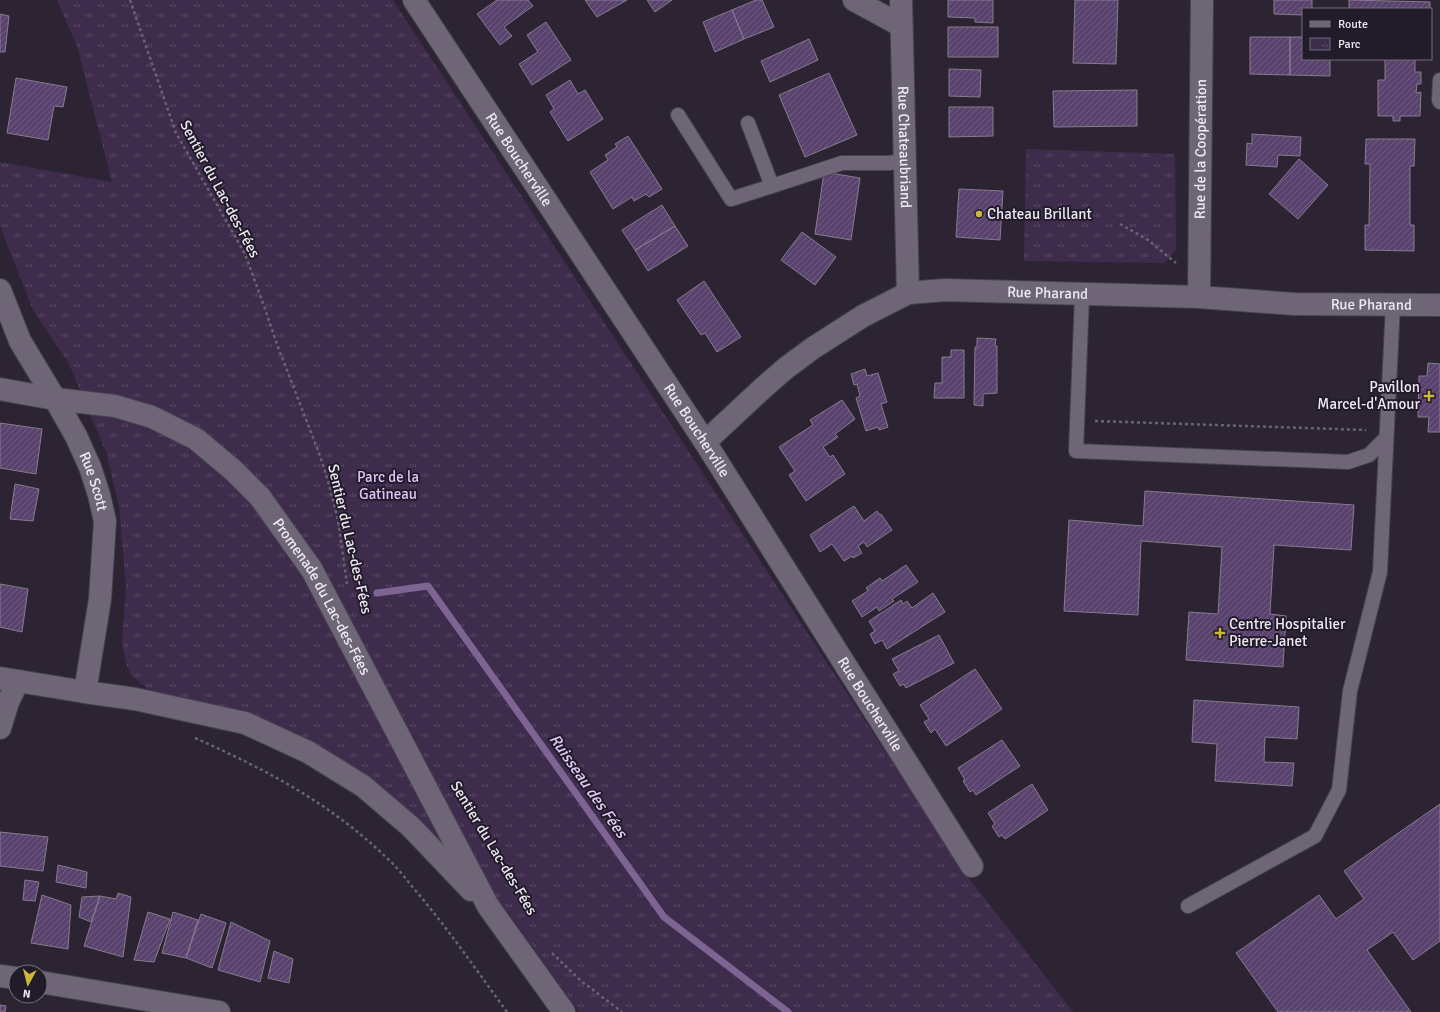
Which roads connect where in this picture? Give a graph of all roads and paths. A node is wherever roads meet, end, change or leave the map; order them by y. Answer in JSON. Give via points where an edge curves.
{"nodes":[{"id":1,"x":130,"y":0,"type":"edge"},
{"id":2,"x":414,"y":0,"type":"edge"},
{"id":3,"x":854,"y":0,"type":"edge"},
{"id":4,"x":900,"y":0,"type":"edge"},
{"id":5,"x":1202,"y":0,"type":"edge"},
{"id":6,"x":900,"y":25,"type":"junction"},
{"id":7,"x":1440,"y":80,"type":"edge"},
{"id":8,"x":1440,"y":102,"type":"edge"},
{"id":9,"x":678,"y":115,"type":"dead end"},
{"id":10,"x":748,"y":123,"type":"dead end"},
{"id":11,"x":904,"y":161,"type":"junction"},
{"id":12,"x":772,"y":186,"type":"junction"},
{"id":13,"x":1120,"y":224,"type":"dead end"},
{"id":14,"x":1180,"y":266,"type":"dead end"},
{"id":15,"x":0,"y":290,"type":"edge"},
{"id":16,"x":908,"y":293,"type":"junction"},
{"id":17,"x":1082,"y":294,"type":"junction"},
{"id":18,"x":1199,"y":297,"type":"junction"},
{"id":19,"x":1393,"y":304,"type":"junction"},
{"id":20,"x":1440,"y":305,"type":"edge"},
{"id":21,"x":0,"y":389,"type":"edge"},
{"id":22,"x":55,"y":399,"type":"junction"},
{"id":23,"x":1093,"y":420,"type":"dead end"},
{"id":24,"x":1370,"y":430,"type":"dead end"},
{"id":25,"x":1386,"y":438,"type":"junction"},
{"id":26,"x":705,"y":442,"type":"junction"},
{"id":27,"x":347,"y":585,"type":"dead end"},
{"id":28,"x":9,"y":680,"type":"edge"},
{"id":29,"x":85,"y":692,"type":"junction"},
{"id":30,"x":0,"y":728,"type":"edge"},
{"id":31,"x":189,"y":735,"type":"dead end"},
{"id":32,"x":972,"y":866,"type":"dead end"},
{"id":33,"x":488,"y":906,"type":"junction"},
{"id":34,"x":1188,"y":906,"type":"dead end"},
{"id":35,"x":548,"y":948,"type":"dead end"},
{"id":36,"x":48,"y":983,"type":"edge"},
{"id":37,"x":219,"y":1012,"type":"edge"},
{"id":38,"x":507,"y":1012,"type":"edge"},
{"id":39,"x":564,"y":1012,"type":"edge"},
{"id":40,"x":622,"y":1012,"type":"edge"}],
"edges":[{"from":1,"to":27,"type":"path","name":"Sentier du Lac-des-Fées","via":[[176,133],[245,254],[319,453],[338,520]]},
{"from":2,"to":26,"type":"street","name":"Rue Boucherville"},
{"from":3,"to":6,"type":"street"},
{"from":4,"to":6,"type":"street","name":"Rue Chateaubriand"},
{"from":5,"to":18,"type":"street","name":"Rue de la Coopération"},
{"from":6,"to":11,"type":"street","name":"Rue Chateaubriand"},
{"from":7,"to":8,"type":"lane"},
{"from":9,"to":12,"type":"lane","via":[[731,199]]},
{"from":10,"to":12,"type":"lane"},
{"from":11,"to":12,"type":"lane","via":[[842,163]]},
{"from":11,"to":16,"type":"street","name":"Rue Chateaubriand"},
{"from":13,"to":14,"type":"path","via":[[1148,240]]},
{"from":15,"to":22,"type":"street","name":"Rue Scott","via":[[20,342]]},
{"from":16,"to":17,"type":"street","name":"Rue Pharand","via":[[945,290]]},
{"from":16,"to":26,"type":"street","name":"Rue Pharand","via":[[863,316],[786,368]]},
{"from":17,"to":18,"type":"street","name":"Rue Pharand"},
{"from":17,"to":25,"type":"lane","via":[[1076,451],[1348,462],[1369,455]]},
{"from":18,"to":19,"type":"street","name":"Rue Pharand","via":[[1294,304]]},
{"from":19,"to":20,"type":"street","name":"Rue Pharand"},
{"from":19,"to":25,"type":"lane"},
{"from":21,"to":22,"type":"street","name":"Promenade du Lac-des-Fées"},
{"from":22,"to":29,"type":"street","name":"Rue Scott","via":[[90,467],[105,521],[100,599]]},
{"from":22,"to":33,"type":"street","name":"Promenade du Lac-des-Fées","via":[[115,406],[152,417],[196,439],[260,497],[312,570]]},
{"from":23,"to":24,"type":"path"},
{"from":25,"to":34,"type":"lane","via":[[1380,572],[1350,691],[1339,790],[1315,836]]},
{"from":26,"to":32,"type":"street","name":"Rue Boucherville"},
{"from":28,"to":29,"type":"street","name":"Promenade du Lac-des-Fées"},
{"from":28,"to":30,"type":"street","via":[[8,702]]},
{"from":29,"to":33,"type":"street","name":"Promenade du Lac-des-Fées","via":[[135,699],[244,723],[308,752],[375,796],[411,828]]},
{"from":31,"to":38,"type":"path","via":[[279,778],[320,803],[353,828],[393,864],[434,913]]},
{"from":33,"to":39,"type":"street","name":"Promenade du Lac-des-Fées"},
{"from":35,"to":40,"type":"path","via":[[580,980]]},
{"from":36,"to":37,"type":"street"}]}
